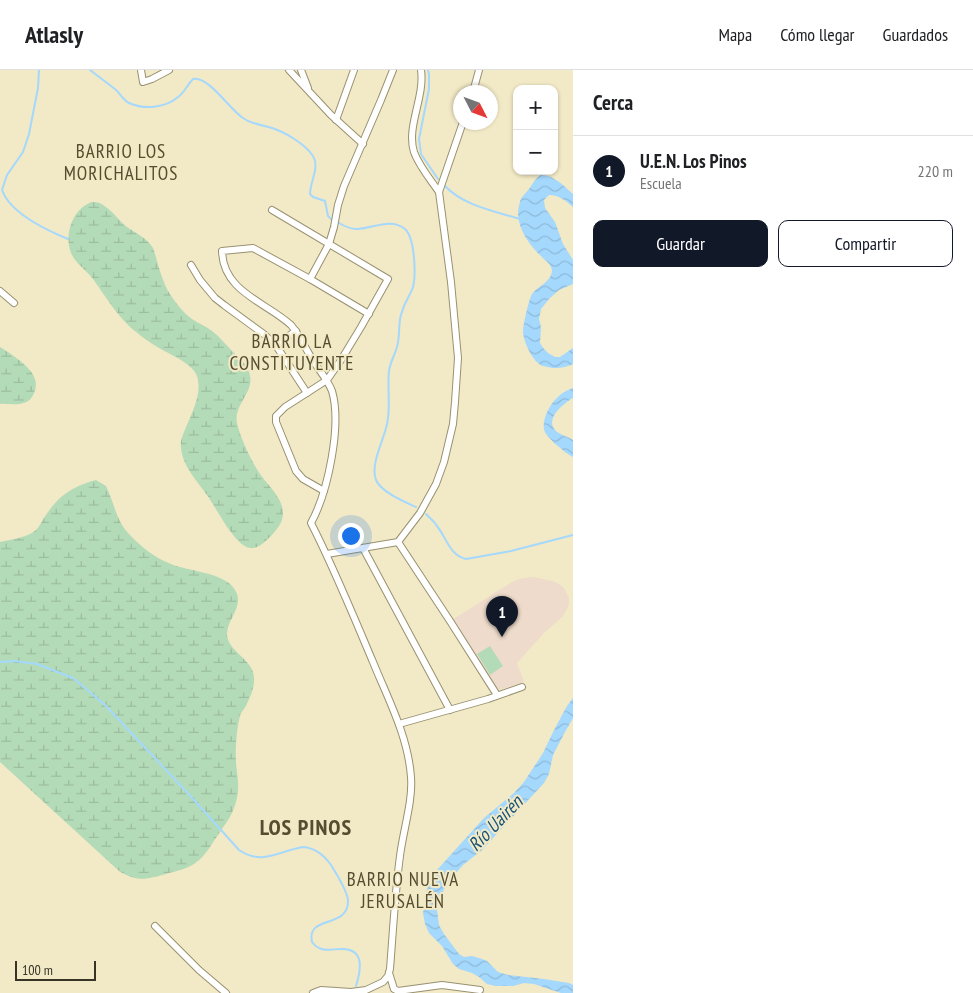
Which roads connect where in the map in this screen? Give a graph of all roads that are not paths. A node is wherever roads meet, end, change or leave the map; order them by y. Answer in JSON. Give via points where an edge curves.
{"nodes":[{"id":1,"x":141,"y":70,"type":"edge"},
{"id":2,"x":169,"y":70,"type":"edge"},
{"id":3,"x":289,"y":70,"type":"edge"},
{"id":4,"x":301,"y":70,"type":"edge"},
{"id":5,"x":354,"y":70,"type":"edge"},
{"id":6,"x":393,"y":70,"type":"edge"},
{"id":7,"x":421,"y":70,"type":"edge"},
{"id":8,"x":479,"y":70,"type":"edge"},
{"id":9,"x":475,"y":85,"type":"edge"},
{"id":10,"x":309,"y":92,"type":"junction"},
{"id":11,"x":336,"y":120,"type":"junction"},
{"id":12,"x":460,"y":130,"type":"edge"},
{"id":13,"x":362,"y":144,"type":"junction"},
{"id":14,"x":439,"y":192,"type":"junction"},
{"id":15,"x":272,"y":210,"type":"dead end"},
{"id":16,"x":329,"y":244,"type":"junction"},
{"id":17,"x":191,"y":265,"type":"dead end"},
{"id":18,"x":310,"y":279,"type":"junction"},
{"id":19,"x":0,"y":291,"type":"edge"},
{"id":20,"x":14,"y":303,"type":"dead end"},
{"id":21,"x":369,"y":314,"type":"junction"},
{"id":22,"x":296,"y":331,"type":"junction"},
{"id":23,"x":275,"y":345,"type":"junction"},
{"id":24,"x":327,"y":380,"type":"junction"},
{"id":25,"x":307,"y":392,"type":"junction"},
{"id":26,"x":324,"y":491,"type":"junction"},
{"id":27,"x":398,"y":542,"type":"junction"},
{"id":28,"x":363,"y":548,"type":"junction"},
{"id":29,"x":326,"y":554,"type":"junction"},
{"id":30,"x":522,"y":687,"type":"dead end"},
{"id":31,"x":497,"y":695,"type":"junction"},
{"id":32,"x":450,"y":710,"type":"junction"},
{"id":33,"x":399,"y":724,"type":"junction"},
{"id":34,"x":155,"y":926,"type":"dead end"},
{"id":35,"x":389,"y":973,"type":"junction"},
{"id":36,"x":480,"y":990,"type":"dead end"},
{"id":37,"x":226,"y":993,"type":"edge"},
{"id":38,"x":313,"y":993,"type":"edge"}],
"edges":[{"from":1,"to":2,"type":"street","via":[[144,82]]},
{"from":3,"to":10,"type":"street"},
{"from":4,"to":10,"type":"street"},
{"from":5,"to":11,"type":"street"},
{"from":6,"to":13,"type":"street"},
{"from":7,"to":14,"type":"street","via":[[414,152]]},
{"from":8,"to":9,"type":"street"},
{"from":10,"to":11,"type":"street"},
{"from":11,"to":13,"type":"street"},
{"from":12,"to":14,"type":"street"},
{"from":13,"to":16,"type":"street","via":[[341,194]]},
{"from":14,"to":27,"type":"street","via":[[458,358],[455,402],[448,446],[436,484],[420,513]]},
{"from":15,"to":16,"type":"street"},
{"from":16,"to":18,"type":"street"},
{"from":16,"to":21,"type":"street","via":[[388,279]]},
{"from":17,"to":23,"type":"street","via":[[216,298]]},
{"from":18,"to":21,"type":"street"},
{"from":18,"to":22,"type":"street","via":[[253,248],[222,251],[224,268],[238,287],[287,321]]},
{"from":19,"to":20,"type":"street"},
{"from":21,"to":24,"type":"street"},
{"from":22,"to":23,"type":"street"},
{"from":22,"to":24,"type":"street"},
{"from":23,"to":25,"type":"street"},
{"from":24,"to":25,"type":"street"},
{"from":24,"to":26,"type":"street","via":[[336,421]]},
{"from":25,"to":26,"type":"street","via":[[280,411],[276,419],[296,472]]},
{"from":26,"to":29,"type":"street","via":[[311,523]]},
{"from":27,"to":28,"type":"street"},
{"from":27,"to":31,"type":"street"},
{"from":28,"to":29,"type":"street"},
{"from":28,"to":32,"type":"street"},
{"from":29,"to":33,"type":"street"},
{"from":30,"to":31,"type":"street"},
{"from":31,"to":32,"type":"street"},
{"from":32,"to":33,"type":"street"},
{"from":33,"to":35,"type":"street","via":[[411,787],[397,879]]},
{"from":34,"to":37,"type":"street"},
{"from":35,"to":36,"type":"street","via":[[394,989],[398,991],[442,985]]},
{"from":35,"to":38,"type":"street","via":[[379,984],[360,991],[321,990]]}]}
